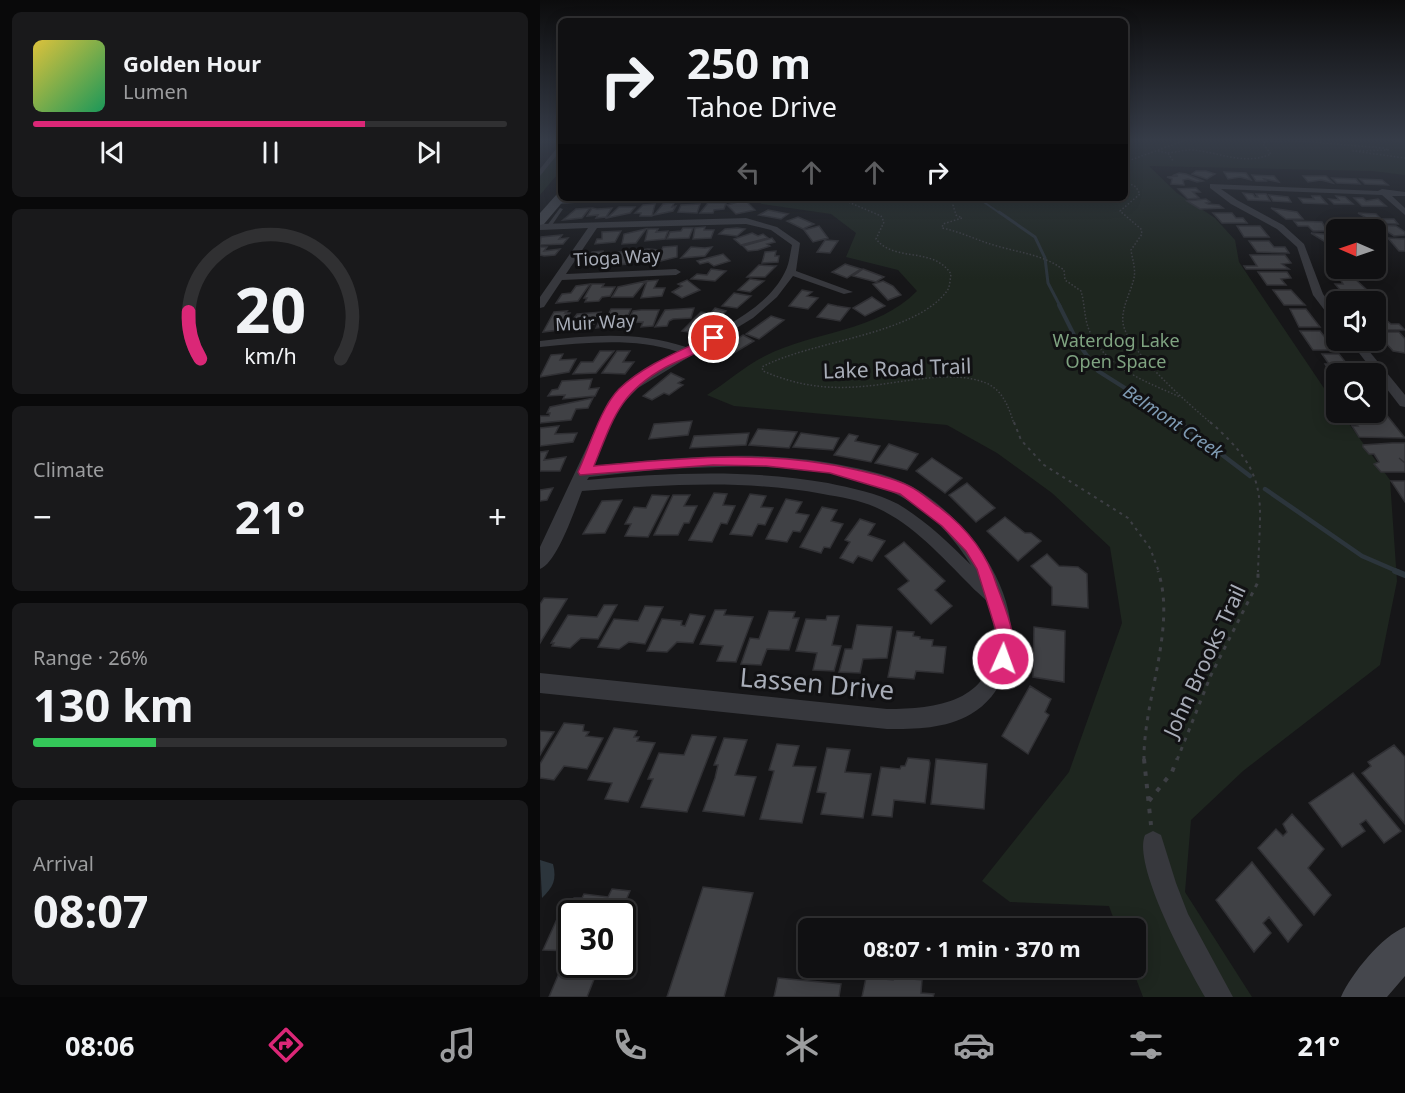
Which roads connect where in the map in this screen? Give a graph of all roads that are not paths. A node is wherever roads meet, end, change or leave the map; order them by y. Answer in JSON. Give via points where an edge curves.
{"nodes":[{"id":1,"x":1214,"y":187,"type":"edge"},
{"id":2,"x":1231,"y":187,"type":"edge"},
{"id":3,"x":558,"y":190,"type":"edge"},
{"id":4,"x":1382,"y":191,"type":"junction"},
{"id":5,"x":1405,"y":194,"type":"edge"},
{"id":6,"x":578,"y":201,"type":"edge"},
{"id":7,"x":552,"y":204,"type":"edge"},
{"id":8,"x":1405,"y":213,"type":"edge"},
{"id":9,"x":594,"y":226,"type":"junction"},
{"id":10,"x":542,"y":227,"type":"edge"},
{"id":11,"x":676,"y":272,"type":"dead end"},
{"id":12,"x":793,"y":273,"type":"junction"},
{"id":13,"x":559,"y":277,"type":"junction"},
{"id":14,"x":849,"y":292,"type":"dead end"},
{"id":15,"x":540,"y":305,"type":"edge"},
{"id":16,"x":1326,"y":305,"type":"edge"},
{"id":17,"x":540,"y":344,"type":"edge"},
{"id":18,"x":686,"y":351,"type":"junction"},
{"id":19,"x":1363,"y":351,"type":"edge"},
{"id":20,"x":1405,"y":403,"type":"edge"},
{"id":21,"x":582,"y":479,"type":"junction"},
{"id":22,"x":540,"y":562,"type":"edge"},
{"id":23,"x":995,"y":599,"type":"junction"},
{"id":24,"x":540,"y":684,"type":"edge"},
{"id":25,"x":1153,"y":843,"type":"road end"},
{"id":26,"x":1405,"y":946,"type":"edge"},
{"id":27,"x":1220,"y":997,"type":"edge"},
{"id":28,"x":1361,"y":997,"type":"edge"}],
"edges":[{"from":1,"to":16,"type":"street","via":[[1280,227],[1301,246],[1318,295]]},
{"from":2,"to":4,"type":"street"},
{"from":3,"to":7,"type":"main road"},
{"from":4,"to":5,"type":"street"},
{"from":4,"to":8,"type":"street"},
{"from":6,"to":7,"type":"lane"},
{"from":7,"to":10,"type":"main road"},
{"from":9,"to":10,"type":"street"},
{"from":9,"to":12,"type":"street","via":[[676,221],[763,224],[789,235],[797,245]]},
{"from":9,"to":13,"type":"street"},
{"from":11,"to":13,"type":"street","name":"Tioga Way"},
{"from":12,"to":14,"type":"street"},
{"from":12,"to":18,"type":"street","via":[[776,294],[745,318]]},
{"from":13,"to":15,"type":"street"},
{"from":17,"to":18,"type":"street","name":"Muir Way","via":[[630,338]]},
{"from":18,"to":21,"type":"street","via":[[623,392]]},
{"from":19,"to":20,"type":"street"},
{"from":21,"to":22,"type":"street"},
{"from":21,"to":23,"type":"street","via":[[748,477],[781,479],[860,495],[892,509],[915,525]]},
{"from":21,"to":23,"type":"street","name":"Lassen Drive","via":[[713,460],[766,461],[830,469],[881,481],[922,500],[947,522],[984,567]]},
{"from":23,"to":24,"type":"street","name":"Lassen Drive","via":[[1005,634],[1003,659],[992,682],[968,705],[927,719],[887,719]]},
{"from":25,"to":27,"type":"street","via":[[1170,898]]},
{"from":26,"to":28,"type":"main road"}]}
